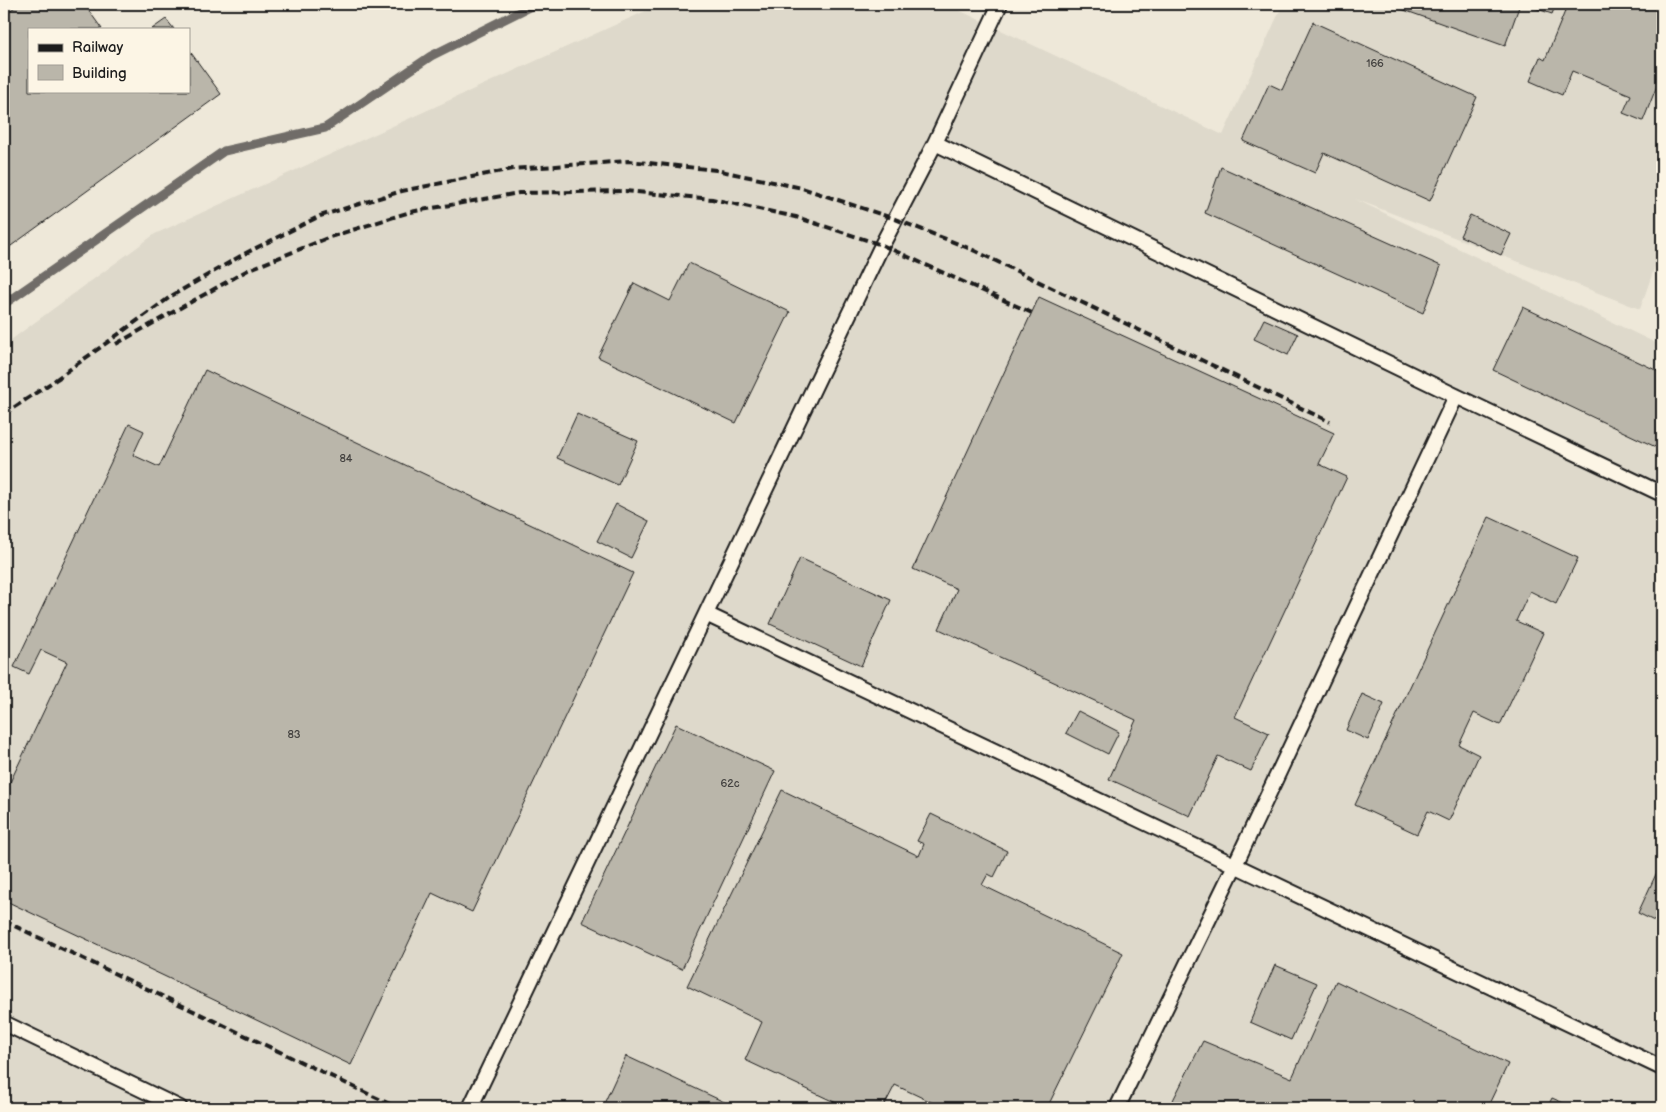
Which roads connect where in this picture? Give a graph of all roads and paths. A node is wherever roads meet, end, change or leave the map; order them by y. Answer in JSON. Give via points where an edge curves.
{"nodes":[{"id":1,"x":1000,"y":4,"type":"edge"},
{"id":2,"x":934,"y":143,"type":"junction"},
{"id":3,"x":1456,"y":396,"type":"junction"},
{"id":4,"x":1662,"y":494,"type":"edge"},
{"id":5,"x":706,"y":614,"type":"junction"},
{"id":6,"x":1235,"y":865,"type":"junction"},
{"id":7,"x":4,"y":1023,"type":"edge"},
{"id":8,"x":1662,"y":1068,"type":"edge"},
{"id":9,"x":180,"y":1108,"type":"edge"},
{"id":10,"x":470,"y":1108,"type":"edge"},
{"id":11,"x":1117,"y":1108,"type":"edge"}],
"edges":[{"from":1,"to":2,"type":"lane"},
{"from":2,"to":3,"type":"lane"},
{"from":2,"to":5,"type":"lane"},
{"from":3,"to":4,"type":"lane"},
{"from":3,"to":6,"type":"lane"},
{"from":5,"to":6,"type":"lane"},
{"from":5,"to":10,"type":"lane"},
{"from":6,"to":8,"type":"lane"},
{"from":6,"to":11,"type":"lane"},
{"from":7,"to":9,"type":"lane"}]}
